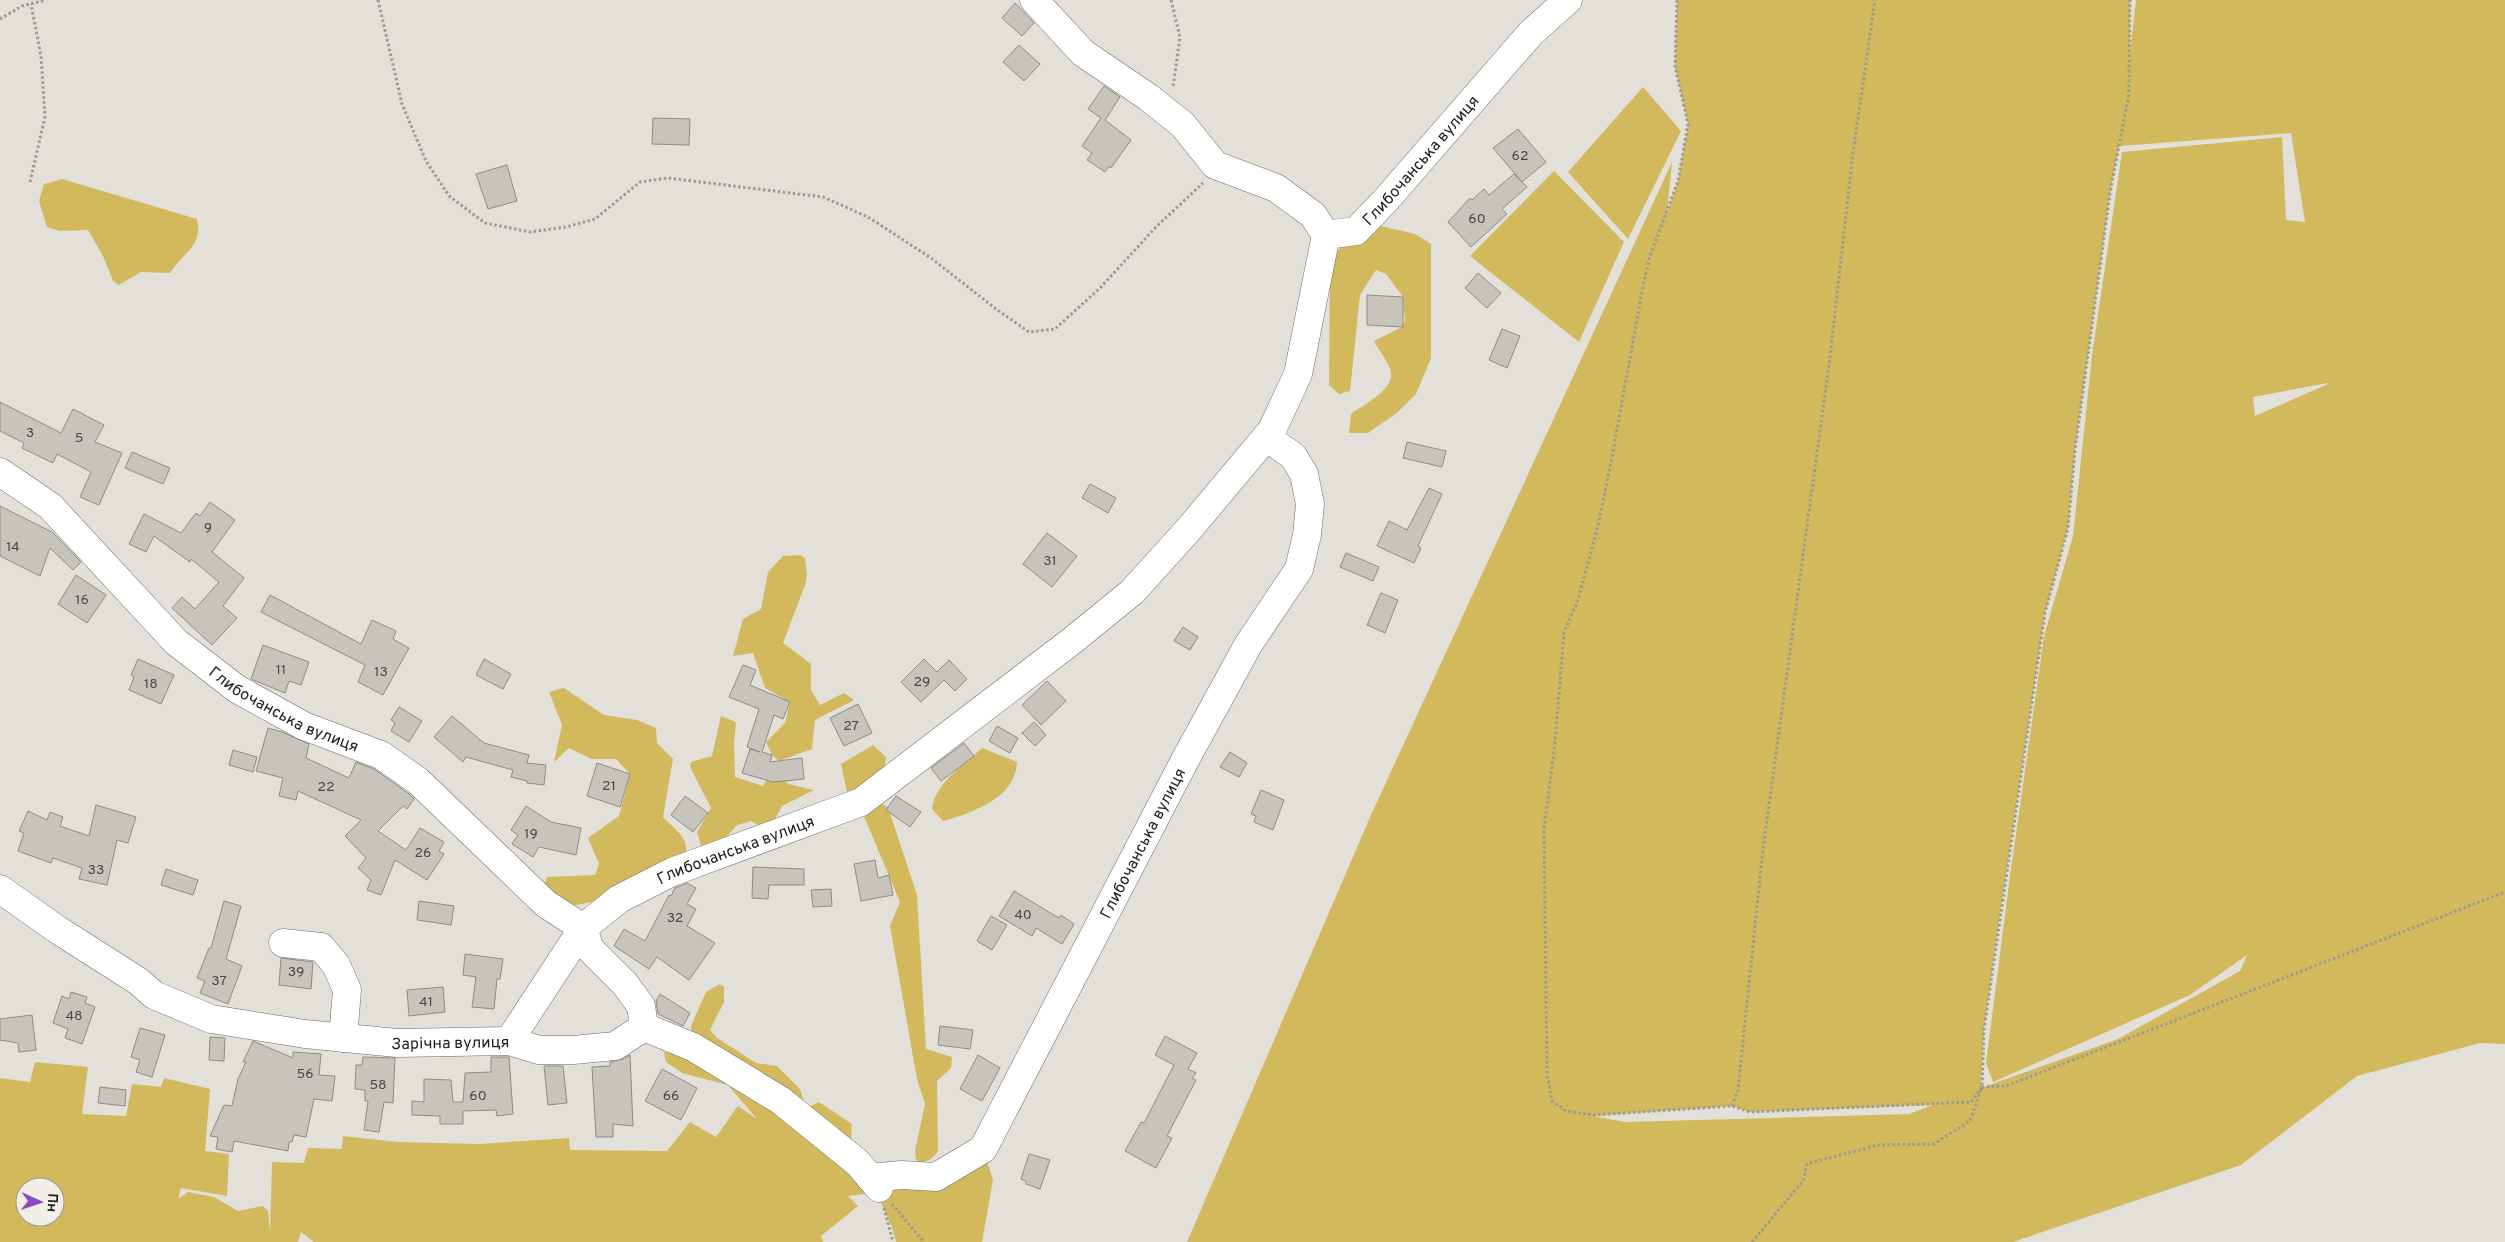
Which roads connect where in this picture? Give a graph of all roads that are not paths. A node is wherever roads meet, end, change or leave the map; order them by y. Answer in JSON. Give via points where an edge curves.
{"nodes":[{"id":1,"x":1034,"y":0,"type":"edge"},
{"id":2,"x":1568,"y":0,"type":"edge"},
{"id":3,"x":1326,"y":235,"type":"junction"},
{"id":4,"x":1266,"y":437,"type":"junction"},
{"id":5,"x":0,"y":472,"type":"edge"},
{"id":6,"x":0,"y":889,"type":"edge"},
{"id":7,"x":583,"y":928,"type":"junction"},
{"id":8,"x":283,"y":944,"type":"dead end"},
{"id":9,"x":644,"y":1027,"type":"junction"},
{"id":10,"x":343,"y":1038,"type":"junction"},
{"id":11,"x":509,"y":1041,"type":"junction"}],
"edges":[{"from":1,"to":3,"type":"street","via":[[1083,53],[1183,125],[1215,165],[1276,188],[1313,215]]},
{"from":2,"to":3,"type":"street","name":"Глибочанська вулиця","via":[[1531,33],[1356,231]]},
{"from":3,"to":4,"type":"street","name":"Глибочанська вулиця","via":[[1298,374]]},
{"from":4,"to":7,"type":"street","name":"Глибочанська вулиця","via":[[1132,592],[861,802],[672,872],[619,899]]},
{"from":4,"to":9,"type":"street","name":"Глибочанська вулиця","via":[[1293,456],[1304,474],[1310,504],[1299,569],[1248,645],[1184,762],[983,1149],[936,1177],[901,1176],[875,1183],[858,1163],[780,1100],[693,1047]]},
{"from":5,"to":7,"type":"street","name":"Глибочанська вулиця","via":[[50,506],[176,642],[245,694],[304,726],[381,755],[418,781],[546,904]]},
{"from":6,"to":10,"type":"street","name":"Зарічна вулиця","via":[[154,995],[211,1019]]},
{"from":7,"to":9,"type":"street","via":[[590,949],[626,984],[640,1006]]},
{"from":7,"to":11,"type":"street"},
{"from":8,"to":10,"type":"street","via":[[321,947],[336,965],[347,990]]},
{"from":9,"to":11,"type":"street","name":"Зарічна вулиця","via":[[615,1046],[539,1050]]},
{"from":10,"to":11,"type":"street","name":"Зарічна вулиця","via":[[397,1043]]}]}
